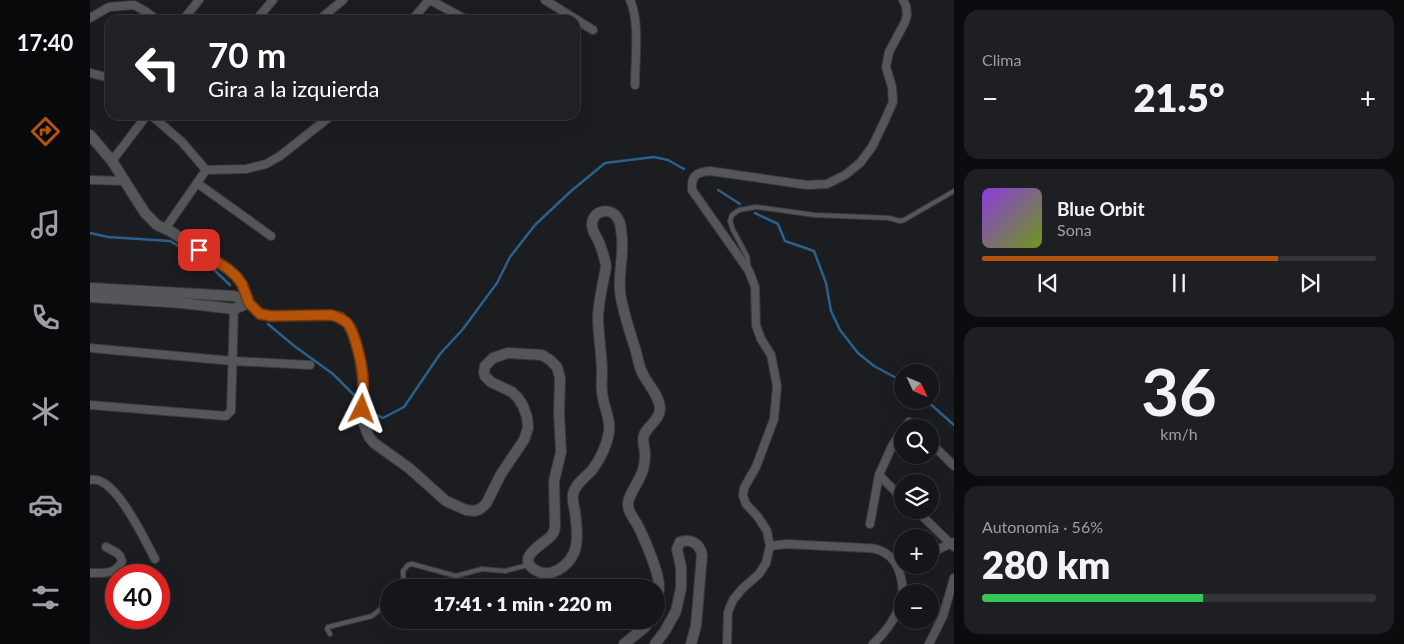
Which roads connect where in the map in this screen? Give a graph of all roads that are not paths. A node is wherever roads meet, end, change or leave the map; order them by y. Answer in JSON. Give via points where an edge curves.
{"nodes":[{"id":1,"x":199,"y":0,"type":"edge"},
{"id":2,"x":273,"y":0,"type":"edge"},
{"id":3,"x":343,"y":0,"type":"edge"},
{"id":4,"x":430,"y":0,"type":"edge"},
{"id":5,"x":544,"y":0,"type":"edge"},
{"id":6,"x":630,"y":0,"type":"edge"},
{"id":7,"x":902,"y":0,"type":"edge"},
{"id":8,"x":125,"y":3,"type":"edge"},
{"id":9,"x":150,"y":15,"type":"edge"},
{"id":10,"x":187,"y":15,"type":"edge"},
{"id":11,"x":260,"y":15,"type":"edge"},
{"id":12,"x":326,"y":15,"type":"edge"},
{"id":13,"x":416,"y":15,"type":"edge"},
{"id":14,"x":458,"y":15,"type":"edge"},
{"id":15,"x":568,"y":15,"type":"edge"},
{"id":16,"x":90,"y":18,"type":"edge"},
{"id":17,"x":580,"y":22,"type":"edge"},
{"id":18,"x":593,"y":30,"type":"dead end"},
{"id":19,"x":90,"y":73,"type":"edge"},
{"id":20,"x":105,"y":77,"type":"edge"},
{"id":21,"x":635,"y":85,"type":"dead end"},
{"id":22,"x":143,"y":120,"type":"edge"},
{"id":23,"x":157,"y":120,"type":"edge"},
{"id":24,"x":326,"y":120,"type":"edge"},
{"id":25,"x":90,"y":135,"type":"edge"},
{"id":26,"x":112,"y":161,"type":"junction"},
{"id":27,"x":206,"y":170,"type":"junction"},
{"id":28,"x":90,"y":180,"type":"edge"},
{"id":29,"x":124,"y":181,"type":"junction"},
{"id":30,"x":197,"y":183,"type":"junction"},
{"id":31,"x":954,"y":192,"type":"edge"},
{"id":32,"x":165,"y":229,"type":"junction"},
{"id":33,"x":271,"y":236,"type":"dead end"},
{"id":34,"x":749,"y":271,"type":"junction"},
{"id":35,"x":90,"y":288,"type":"edge"},
{"id":36,"x":90,"y":297,"type":"edge"},
{"id":37,"x":249,"y":303,"type":"junction"},
{"id":38,"x":234,"y":309,"type":"junction"},
{"id":39,"x":90,"y":348,"type":"edge"},
{"id":40,"x":233,"y":361,"type":"junction"},
{"id":41,"x":310,"y":365,"type":"dead end"},
{"id":42,"x":90,"y":405,"type":"edge"},
{"id":43,"x":894,"y":443,"type":"edge"},
{"id":44,"x":939,"y":451,"type":"edge"},
{"id":45,"x":954,"y":466,"type":"edge"},
{"id":46,"x":879,"y":476,"type":"junction"},
{"id":47,"x":90,"y":480,"type":"edge"},
{"id":48,"x":894,"y":490,"type":"edge"},
{"id":49,"x":926,"y":519,"type":"edge"},
{"id":50,"x":870,"y":524,"type":"dead end"},
{"id":51,"x":953,"y":544,"type":"edge"},
{"id":52,"x":770,"y":546,"type":"junction"},
{"id":53,"x":106,"y":547,"type":"dead end"},
{"id":54,"x":939,"y":549,"type":"edge"},
{"id":55,"x":155,"y":559,"type":"dead end"},
{"id":56,"x":894,"y":560,"type":"edge"},
{"id":57,"x":530,"y":565,"type":"junction"},
{"id":58,"x":90,"y":573,"type":"edge"},
{"id":59,"x":902,"y":574,"type":"edge"},
{"id":60,"x":954,"y":578,"type":"edge"},
{"id":61,"x":403,"y":579,"type":"edge"},
{"id":62,"x":658,"y":579,"type":"edge"},
{"id":63,"x":380,"y":609,"type":"edge"},
{"id":64,"x":643,"y":629,"type":"edge"},
{"id":65,"x":330,"y":634,"type":"dead end"},
{"id":66,"x":624,"y":644,"type":"edge"},
{"id":67,"x":655,"y":644,"type":"edge"},
{"id":68,"x":691,"y":644,"type":"edge"},
{"id":69,"x":726,"y":644,"type":"edge"},
{"id":70,"x":873,"y":644,"type":"edge"},
{"id":71,"x":929,"y":644,"type":"edge"}],
"edges":[{"from":1,"to":10,"type":"street"},
{"from":2,"to":11,"type":"street"},
{"from":3,"to":12,"type":"street"},
{"from":4,"to":13,"type":"street"},
{"from":4,"to":14,"type":"street"},
{"from":5,"to":15,"type":"street"},
{"from":6,"to":21,"type":"street","via":[[635,25]]},
{"from":7,"to":34,"type":"street","via":[[907,15],[889,52],[886,67],[893,102],[860,163],[826,184],[807,185],[710,172],[701,172],[691,182],[692,190]]},
{"from":8,"to":9,"type":"street"},
{"from":8,"to":16,"type":"street","via":[[109,7]]},
{"from":17,"to":18,"type":"street"},
{"from":19,"to":20,"type":"street"},
{"from":22,"to":26,"type":"street"},
{"from":23,"to":27,"type":"street","via":[[182,142]]},
{"from":24,"to":27,"type":"street","via":[[266,164],[246,169]]},
{"from":25,"to":26,"type":"street"},
{"from":26,"to":29,"type":"street"},
{"from":27,"to":30,"type":"street"},
{"from":28,"to":29,"type":"street"},
{"from":29,"to":32,"type":"street","via":[[145,213]]},
{"from":30,"to":32,"type":"street"},
{"from":30,"to":33,"type":"street"},
{"from":31,"to":34,"type":"lane","via":[[900,221],[756,208],[739,210],[730,221],[748,256]]},
{"from":32,"to":37,"type":"street","via":[[236,276]]},
{"from":34,"to":52,"type":"street","via":[[755,287],[756,324],[771,355],[777,386],[774,419],[743,496],[767,531]]},
{"from":35,"to":37,"type":"street","via":[[234,296]]},
{"from":36,"to":38,"type":"street"},
{"from":37,"to":38,"type":"street"},
{"from":37,"to":57,"type":"street","via":[[266,316],[332,315],[347,323],[359,354],[364,380],[363,422],[369,437],[446,501],[466,510],[474,511],[486,504],[528,428],[527,417],[518,398],[491,382],[485,376],[485,366],[493,358],[508,353],[542,355],[550,360],[557,367],[560,378],[561,452],[554,482],[555,525],[551,536],[528,558]]},
{"from":38,"to":40,"type":"street"},
{"from":39,"to":40,"type":"street"},
{"from":40,"to":41,"type":"street"},
{"from":40,"to":42,"type":"street","via":[[231,411],[226,416]]},
{"from":43,"to":46,"type":"street"},
{"from":44,"to":45,"type":"street"},
{"from":46,"to":48,"type":"street"},
{"from":46,"to":50,"type":"street"},
{"from":47,"to":55,"type":"street","via":[[100,481],[118,496]]},
{"from":49,"to":51,"type":"street"},
{"from":51,"to":54,"type":"street"},
{"from":52,"to":56,"type":"street","via":[[876,548]]},
{"from":52,"to":69,"type":"street","via":[[759,574],[733,600],[728,612]]},
{"from":53,"to":58,"type":"street","via":[[120,556],[120,566],[109,573]]},
{"from":57,"to":61,"type":"lane","via":[[505,571],[482,569],[456,576],[412,564],[402,571]]},
{"from":57,"to":62,"type":"street","via":[[542,573],[553,572],[565,566],[574,555],[577,544],[574,490],[592,469],[609,433],[602,392],[598,315],[606,267],[592,230],[593,217],[608,211],[618,219],[623,237],[620,296],[625,318],[642,371],[660,409],[643,436],[645,455],[642,471],[628,499],[629,511],[645,541]]},
{"from":59,"to":70,"type":"street","via":[[900,605]]},
{"from":60,"to":71,"type":"street","via":[[943,616]]},
{"from":63,"to":65,"type":"lane","via":[[372,616],[328,627]]},
{"from":64,"to":66,"type":"street"},
{"from":67,"to":68,"type":"street","via":[[676,611],[681,588],[677,549],[680,542],[686,540],[697,545],[702,555],[696,626]]}]}
